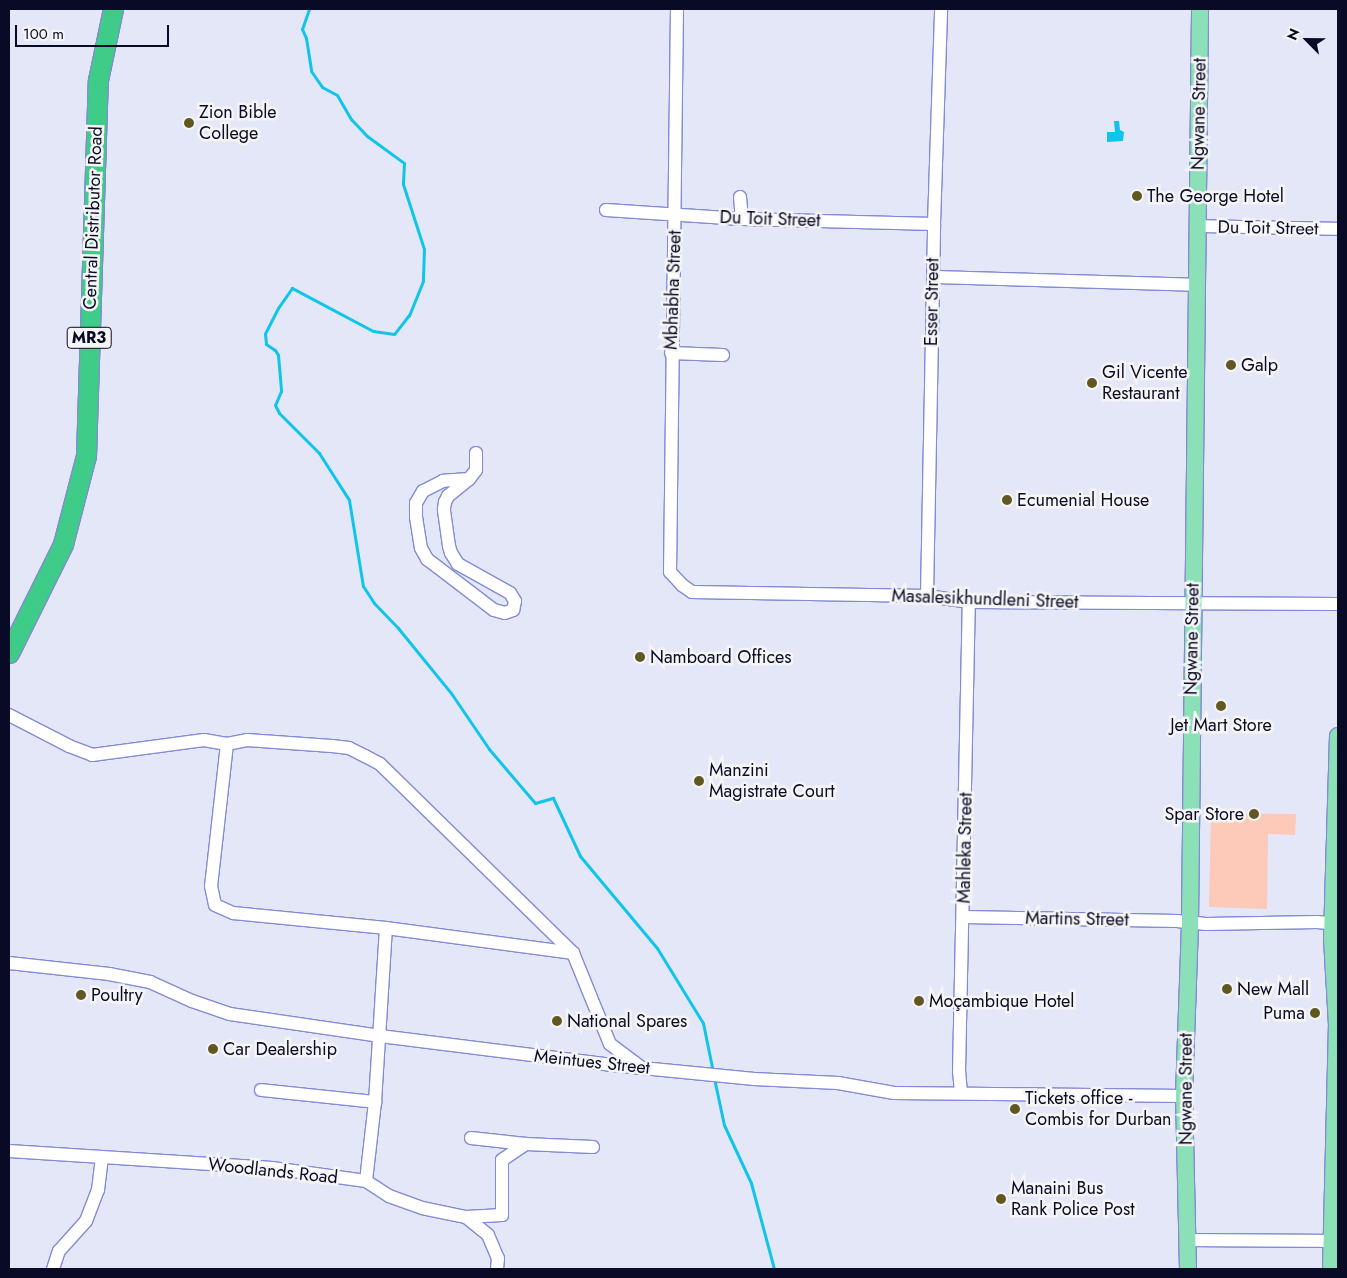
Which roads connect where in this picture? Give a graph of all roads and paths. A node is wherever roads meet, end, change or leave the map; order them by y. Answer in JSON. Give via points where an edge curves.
{"nodes":[{"id":1,"x":104,"y":9,"type":"edge"},
{"id":2,"x":113,"y":9,"type":"edge"},
{"id":3,"x":678,"y":9,"type":"edge"},
{"id":4,"x":941,"y":9,"type":"edge"},
{"id":5,"x":1200,"y":9,"type":"edge"},
{"id":6,"x":740,"y":197,"type":"dead end"},
{"id":7,"x":606,"y":210,"type":"dead end"},
{"id":8,"x":675,"y":214,"type":"junction"},
{"id":9,"x":742,"y":219,"type":"junction"},
{"id":10,"x":934,"y":224,"type":"junction"},
{"id":11,"x":1197,"y":226,"type":"junction"},
{"id":12,"x":1338,"y":229,"type":"edge"},
{"id":13,"x":933,"y":277,"type":"junction"},
{"id":14,"x":1196,"y":285,"type":"junction"},
{"id":15,"x":671,"y":353,"type":"junction"},
{"id":16,"x":723,"y":355,"type":"dead end"},
{"id":17,"x":476,"y":454,"type":"dead end"},
{"id":18,"x":469,"y":479,"type":"junction"},
{"id":19,"x":670,"y":572,"type":"joint"},
{"id":20,"x":927,"y":596,"type":"junction"},
{"id":21,"x":969,"y":602,"type":"junction"},
{"id":22,"x":1192,"y":602,"type":"junction"},
{"id":23,"x":1338,"y":604,"type":"edge"},
{"id":24,"x":9,"y":626,"type":"edge"},
{"id":25,"x":9,"y":653,"type":"edge"},
{"id":26,"x":9,"y":715,"type":"edge"},
{"id":27,"x":1338,"y":736,"type":"edge"},
{"id":28,"x":227,"y":744,"type":"junction"},
{"id":29,"x":964,"y":917,"type":"junction"},
{"id":30,"x":1190,"y":922,"type":"junction"},
{"id":31,"x":1336,"y":924,"type":"edge"},
{"id":32,"x":386,"y":928,"type":"junction"},
{"id":33,"x":573,"y":953,"type":"junction"},
{"id":34,"x":9,"y":963,"type":"edge"},
{"id":35,"x":380,"y":1036,"type":"junction"},
{"id":36,"x":640,"y":1068,"type":"junction"},
{"id":37,"x":261,"y":1090,"type":"dead end"},
{"id":38,"x":961,"y":1093,"type":"junction"},
{"id":39,"x":1184,"y":1096,"type":"junction"},
{"id":40,"x":375,"y":1102,"type":"junction"},
{"id":41,"x":471,"y":1138,"type":"dead end"},
{"id":42,"x":526,"y":1144,"type":"junction"},
{"id":43,"x":593,"y":1147,"type":"dead end"},
{"id":44,"x":9,"y":1151,"type":"edge"},
{"id":45,"x":102,"y":1157,"type":"junction"},
{"id":46,"x":366,"y":1181,"type":"junction"},
{"id":47,"x":466,"y":1217,"type":"junction"},
{"id":48,"x":1187,"y":1240,"type":"junction"},
{"id":49,"x":1335,"y":1241,"type":"edge"},
{"id":50,"x":53,"y":1269,"type":"edge"},
{"id":51,"x":497,"y":1269,"type":"edge"},
{"id":52,"x":1188,"y":1269,"type":"edge"},
{"id":53,"x":1332,"y":1269,"type":"edge"}],
"edges":[{"from":1,"to":24,"type":"highway","name":"Central Distributor Road","number":"MR3","via":[[90,83],[76,460],[54,540]]},
{"from":2,"to":25,"type":"highway","name":"Central Distributor Road","number":"MR3","via":[[98,80],[86,456],[63,544]]},
{"from":3,"to":8,"type":"street","name":"Mbhabha Street"},
{"from":4,"to":10,"type":"street","name":"Esser Street"},
{"from":5,"to":11,"type":"main road","name":"Ngwane Street"},
{"from":6,"to":9,"type":"street"},
{"from":7,"to":8,"type":"street","name":"Du Toit Street"},
{"from":8,"to":9,"type":"street","name":"Du Toit Street"},
{"from":8,"to":15,"type":"street","name":"Mbhabha Street"},
{"from":9,"to":10,"type":"street","name":"Du Toit Street"},
{"from":10,"to":13,"type":"street","name":"Esser Street"},
{"from":11,"to":12,"type":"street","name":"Du Toit Street"},
{"from":11,"to":14,"type":"main road","name":"Ngwane Street"},
{"from":13,"to":14,"type":"street"},
{"from":13,"to":20,"type":"street","name":"Esser Street"},
{"from":14,"to":22,"type":"main road","name":"Ngwane Street"},
{"from":15,"to":16,"type":"street"},
{"from":15,"to":19,"type":"street","name":"Mbhabha Street"},
{"from":17,"to":18,"type":"street","via":[[476,470]]},
{"from":18,"to":18,"type":"street","via":[[448,496],[444,508],[451,553],[458,564],[510,593],[515,601],[513,610],[504,613],[494,610],[427,559],[417,534],[416,503],[423,491],[442,481]]},
{"from":19,"to":20,"type":"street","name":"Masalesikhundleni Street","via":[[692,592]]},
{"from":20,"to":21,"type":"street","name":"Masalesikhundleni Street"},
{"from":21,"to":22,"type":"street","name":"Masalesikhundleni Street"},
{"from":21,"to":29,"type":"street","name":"Mahleka Street"},
{"from":22,"to":23,"type":"street","name":"Masalesikhundleni Street"},
{"from":22,"to":30,"type":"main road","name":"Ngwane Street"},
{"from":26,"to":28,"type":"street","via":[[92,755],[204,740]]},
{"from":27,"to":31,"type":"main road"},
{"from":28,"to":32,"type":"street","via":[[211,886],[216,905],[233,913]]},
{"from":28,"to":33,"type":"street","via":[[247,740],[349,748],[380,764]]},
{"from":29,"to":30,"type":"street","name":"Martins Street"},
{"from":29,"to":38,"type":"street","name":"Mahleka Street"},
{"from":30,"to":31,"type":"street","name":"Martins Street"},
{"from":30,"to":39,"type":"main road","name":"Ngwane Street"},
{"from":31,"to":49,"type":"main road","via":[[1332,938],[1337,1024]]},
{"from":32,"to":33,"type":"street"},
{"from":32,"to":35,"type":"street"},
{"from":33,"to":36,"type":"street","via":[[610,1044]]},
{"from":34,"to":35,"type":"street","name":"Meintues Street","via":[[150,982],[230,1014]]},
{"from":35,"to":36,"type":"street","name":"Meintues Street"},
{"from":35,"to":40,"type":"street"},
{"from":36,"to":38,"type":"street","name":"Meintues Street","via":[[838,1083],[894,1093]]},
{"from":37,"to":40,"type":"street"},
{"from":38,"to":39,"type":"street","name":"Meintues Street"},
{"from":39,"to":48,"type":"main road","name":"Ngwane Street"},
{"from":40,"to":46,"type":"street"},
{"from":41,"to":42,"type":"street"},
{"from":42,"to":43,"type":"street"},
{"from":42,"to":47,"type":"street","via":[[502,1160],[502,1215]]},
{"from":44,"to":45,"type":"street","name":"Woodlands Road"},
{"from":45,"to":46,"type":"street","name":"Woodlands Road","via":[[272,1168]]},
{"from":45,"to":50,"type":"street","via":[[98,1190],[86,1221],[59,1251]]},
{"from":46,"to":47,"type":"street","name":"Woodlands Road","via":[[389,1196],[422,1208]]},
{"from":47,"to":51,"type":"street","name":"Woodlands Road","via":[[488,1235],[498,1258]]},
{"from":48,"to":49,"type":"street"},
{"from":48,"to":52,"type":"main road","name":"Ngwane Street"},
{"from":49,"to":53,"type":"main road"}]}
